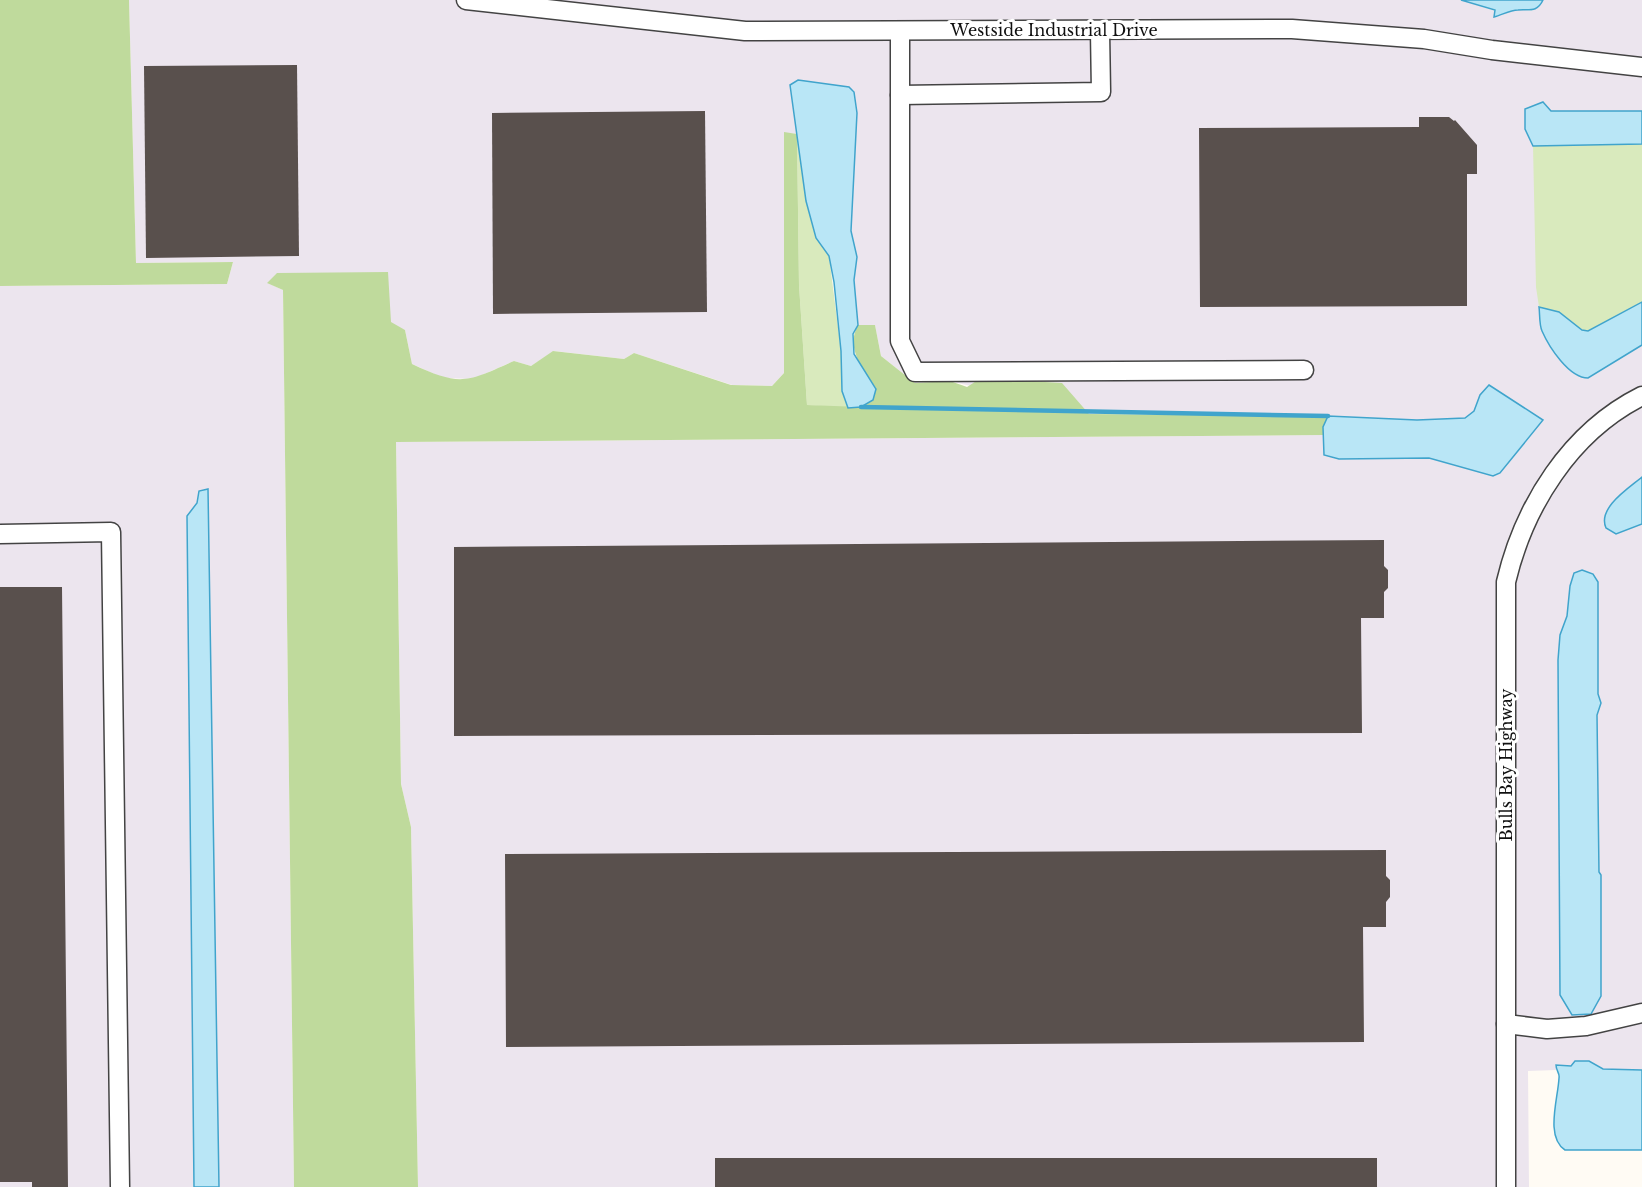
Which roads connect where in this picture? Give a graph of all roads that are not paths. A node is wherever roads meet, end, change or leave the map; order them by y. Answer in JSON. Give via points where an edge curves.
{"nodes":[{"id":1,"x":466,"y":0,"type":"edge"},
{"id":2,"x":900,"y":30,"type":"junction"},
{"id":3,"x":1100,"y":30,"type":"junction"},
{"id":4,"x":1642,"y":67,"type":"edge"},
{"id":5,"x":900,"y":95,"type":"junction"},
{"id":6,"x":1304,"y":370,"type":"dead end"},
{"id":7,"x":1642,"y":396,"type":"edge"},
{"id":8,"x":0,"y":534,"type":"edge"},
{"id":9,"x":1642,"y":1013,"type":"edge"},
{"id":10,"x":1506,"y":1024,"type":"junction"},
{"id":11,"x":120,"y":1187,"type":"edge"},
{"id":12,"x":1506,"y":1187,"type":"edge"}],
"edges":[{"from":1,"to":2,"type":"street","name":"Westside Industrial Drive","via":[[745,30]]},
{"from":2,"to":3,"type":"street","name":"Westside Industrial Drive"},
{"from":2,"to":5,"type":"street"},
{"from":3,"to":4,"type":"street","name":"Westside Industrial Drive","via":[[1292,29],[1372,34]]},
{"from":3,"to":5,"type":"street","via":[[1101,92]]},
{"from":5,"to":6,"type":"street","via":[[900,341],[915,372]]},
{"from":7,"to":10,"type":"street","name":"Bulls Bay Highway","via":[[1582,441],[1552,475],[1521,530],[1506,582]]},
{"from":8,"to":11,"type":"street","via":[[111,532]]},
{"from":9,"to":10,"type":"street","via":[[1586,1026],[1547,1029]]},
{"from":10,"to":12,"type":"street","name":"Bulls Bay Highway"}]}
